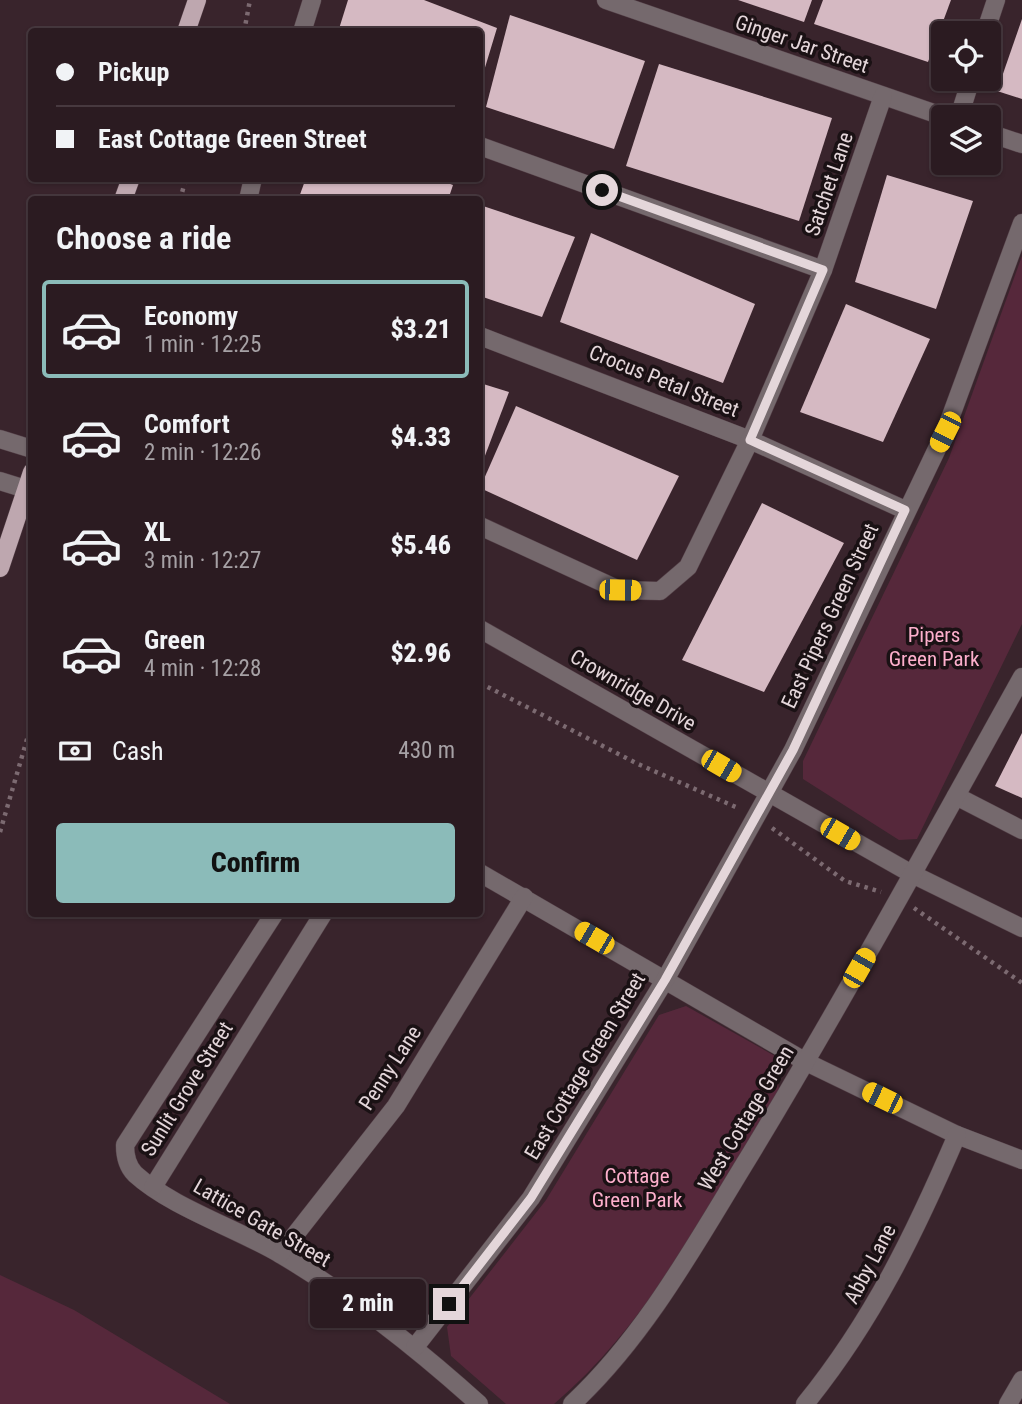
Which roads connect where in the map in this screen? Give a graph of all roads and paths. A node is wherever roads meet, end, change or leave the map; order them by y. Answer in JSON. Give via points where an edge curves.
{"nodes":[{"id":1,"x":197,"y":0,"type":"edge"},
{"id":2,"x":250,"y":0,"type":"edge"},
{"id":3,"x":312,"y":0,"type":"edge"},
{"id":4,"x":607,"y":0,"type":"edge"},
{"id":5,"x":996,"y":0,"type":"edge"},
{"id":6,"x":989,"y":21,"type":"edge"},
{"id":7,"x":187,"y":28,"type":"edge"},
{"id":8,"x":245,"y":28,"type":"edge"},
{"id":9,"x":303,"y":28,"type":"edge"},
{"id":10,"x":883,"y":96,"type":"junction"},
{"id":11,"x":931,"y":112,"type":"edge"},
{"id":12,"x":1001,"y":136,"type":"edge"},
{"id":13,"x":1022,"y":144,"type":"edge"},
{"id":14,"x":483,"y":147,"type":"edge"},
{"id":15,"x":1022,"y":223,"type":"edge"},
{"id":16,"x":823,"y":270,"type":"junction"},
{"id":17,"x":483,"y":337,"type":"edge"},
{"id":18,"x":0,"y":439,"type":"edge"},
{"id":19,"x":750,"y":440,"type":"junction"},
{"id":20,"x":28,"y":448,"type":"edge"},
{"id":21,"x":0,"y":481,"type":"edge"},
{"id":22,"x":28,"y":484,"type":"edge"},
{"id":23,"x":28,"y":490,"type":"edge"},
{"id":24,"x":905,"y":510,"type":"junction"},
{"id":25,"x":483,"y":527,"type":"edge"},
{"id":26,"x":0,"y":568,"type":"edge"},
{"id":27,"x":483,"y":631,"type":"edge"},
{"id":28,"x":1022,"y":677,"type":"edge"},
{"id":29,"x":28,"y":736,"type":"edge"},
{"id":30,"x":768,"y":793,"type":"junction"},
{"id":31,"x":956,"y":796,"type":"junction"},
{"id":32,"x":1022,"y":830,"type":"edge"},
{"id":33,"x":0,"y":832,"type":"edge"},
{"id":34,"x":912,"y":874,"type":"junction"},
{"id":35,"x":483,"y":875,"type":"edge"},
{"id":36,"x":524,"y":897,"type":"junction"},
{"id":37,"x":272,"y":917,"type":"edge"},
{"id":38,"x":321,"y":917,"type":"edge"},
{"id":39,"x":1022,"y":928,"type":"edge"},
{"id":40,"x":665,"y":980,"type":"junction"},
{"id":41,"x":806,"y":1062,"type":"junction"},
{"id":42,"x":957,"y":1135,"type":"junction"},
{"id":43,"x":1022,"y":1160,"type":"edge"},
{"id":44,"x":153,"y":1187,"type":"junction"},
{"id":45,"x":280,"y":1254,"type":"junction"},
{"id":46,"x":415,"y":1347,"type":"junction"},
{"id":47,"x":1022,"y":1380,"type":"edge"},
{"id":48,"x":479,"y":1404,"type":"edge"},
{"id":49,"x":572,"y":1404,"type":"edge"},
{"id":50,"x":805,"y":1404,"type":"edge"},
{"id":51,"x":1008,"y":1404,"type":"edge"}],
"edges":[{"from":1,"to":7,"type":"main road"},
{"from":2,"to":8,"type":"path"},
{"from":3,"to":9,"type":"street"},
{"from":4,"to":10,"type":"street","name":"Ginger Jar Street"},
{"from":5,"to":6,"type":"street"},
{"from":10,"to":11,"type":"street","name":"Ginger Jar Street"},
{"from":10,"to":16,"type":"street","name":"Satchet Lane"},
{"from":12,"to":13,"type":"street"},
{"from":14,"to":16,"type":"street"},
{"from":15,"to":24,"type":"street","name":"East Pipers Green Street","via":[[945,432]]},
{"from":16,"to":19,"type":"street","name":"Satchet Lane"},
{"from":17,"to":19,"type":"street","name":"Crocus Petal Street"},
{"from":18,"to":20,"type":"street"},
{"from":19,"to":24,"type":"street","name":"Crocus Petal Street"},
{"from":19,"to":25,"type":"street","name":"Satchet Lane","via":[[688,567],[660,591],[620,590]]},
{"from":21,"to":22,"type":"street"},
{"from":23,"to":26,"type":"main road"},
{"from":24,"to":30,"type":"street","name":"East Pipers Green Street","via":[[793,750]]},
{"from":27,"to":30,"type":"street","name":"Crownridge Drive"},
{"from":28,"to":31,"type":"street","name":"West Cottage Green"},
{"from":29,"to":33,"type":"path"},
{"from":30,"to":34,"type":"street","name":"Crownridge Drive"},
{"from":30,"to":40,"type":"street","name":"East Cottage Green Street"},
{"from":31,"to":32,"type":"street"},
{"from":31,"to":34,"type":"street","name":"West Cottage Green"},
{"from":34,"to":39,"type":"street","name":"Crownridge Drive"},
{"from":34,"to":41,"type":"street","name":"West Cottage Green"},
{"from":35,"to":36,"type":"street"},
{"from":36,"to":40,"type":"street"},
{"from":36,"to":45,"type":"street","name":"Penny Lane","via":[[396,1106]]},
{"from":37,"to":44,"type":"street","name":"Sunlit Grove Street","via":[[125,1145],[133,1172]]},
{"from":38,"to":44,"type":"street","name":"Sunlit Grove Street"},
{"from":40,"to":41,"type":"street"},
{"from":40,"to":46,"type":"street","name":"East Cottage Green Street","via":[[531,1198]]},
{"from":41,"to":42,"type":"street"},
{"from":41,"to":49,"type":"street","name":"West Cottage Green","via":[[658,1302]]},
{"from":42,"to":43,"type":"street"},
{"from":42,"to":50,"type":"street","name":"Abby Lane","via":[[874,1308]]},
{"from":44,"to":45,"type":"street","name":"Lattice Gate Street"},
{"from":45,"to":46,"type":"street","name":"Lattice Gate Street"},
{"from":46,"to":48,"type":"street","name":"Lattice Gate Street"},
{"from":47,"to":51,"type":"street"}]}
